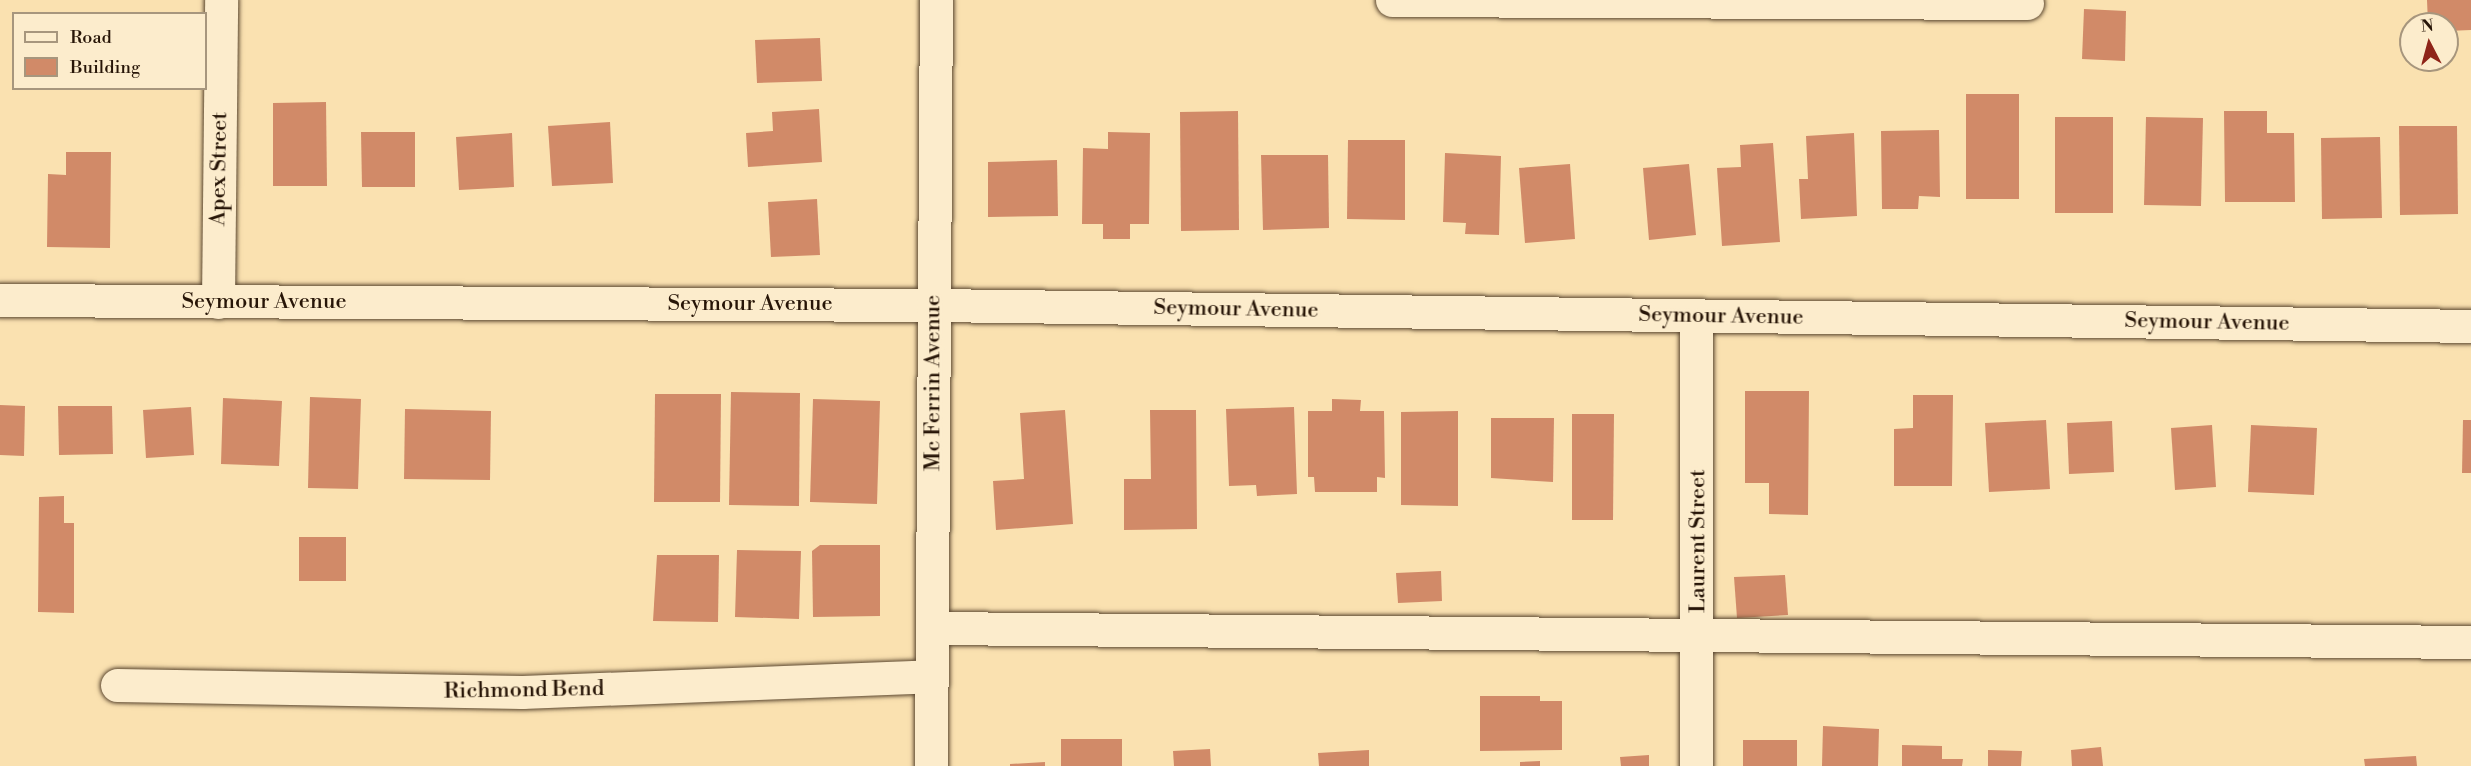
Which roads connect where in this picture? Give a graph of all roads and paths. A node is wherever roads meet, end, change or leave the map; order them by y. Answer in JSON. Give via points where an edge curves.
{"nodes":[{"id":1,"x":221,"y":0,"type":"edge"},
{"id":2,"x":936,"y":0,"type":"edge"},
{"id":3,"x":1392,"y":0,"type":"edge"},
{"id":4,"x":2027,"y":3,"type":"dead end"},
{"id":5,"x":0,"y":300,"type":"edge"},
{"id":6,"x":218,"y":302,"type":"junction"},
{"id":7,"x":933,"y":305,"type":"junction"},
{"id":8,"x":1696,"y":315,"type":"junction"},
{"id":9,"x":2471,"y":326,"type":"edge"},
{"id":10,"x":932,"y":628,"type":"junction"},
{"id":11,"x":1698,"y":636,"type":"junction"},
{"id":12,"x":2471,"y":642,"type":"edge"},
{"id":13,"x":932,"y":676,"type":"junction"},
{"id":14,"x":117,"y":685,"type":"dead end"},
{"id":15,"x":931,"y":766,"type":"edge"},
{"id":16,"x":1696,"y":766,"type":"edge"}],
"edges":[{"from":1,"to":6,"type":"street","name":"Apex Street"},
{"from":2,"to":7,"type":"street","name":"Mc Ferrin Avenue"},
{"from":3,"to":4,"type":"street"},
{"from":5,"to":6,"type":"street","name":"Seymour Avenue"},
{"from":6,"to":7,"type":"street","name":"Seymour Avenue"},
{"from":7,"to":8,"type":"street","name":"Seymour Avenue"},
{"from":7,"to":10,"type":"street","name":"Mc Ferrin Avenue"},
{"from":8,"to":9,"type":"street","name":"Seymour Avenue"},
{"from":8,"to":11,"type":"street","name":"Laurent Street"},
{"from":10,"to":11,"type":"street"},
{"from":10,"to":13,"type":"street","name":"Mc Ferrin Avenue"},
{"from":11,"to":12,"type":"street"},
{"from":11,"to":16,"type":"street","name":"Laurent Street"},
{"from":13,"to":14,"type":"street","name":"Richmond Bend","via":[[522,692]]},
{"from":13,"to":15,"type":"street","name":"Mc Ferrin Avenue"}]}
